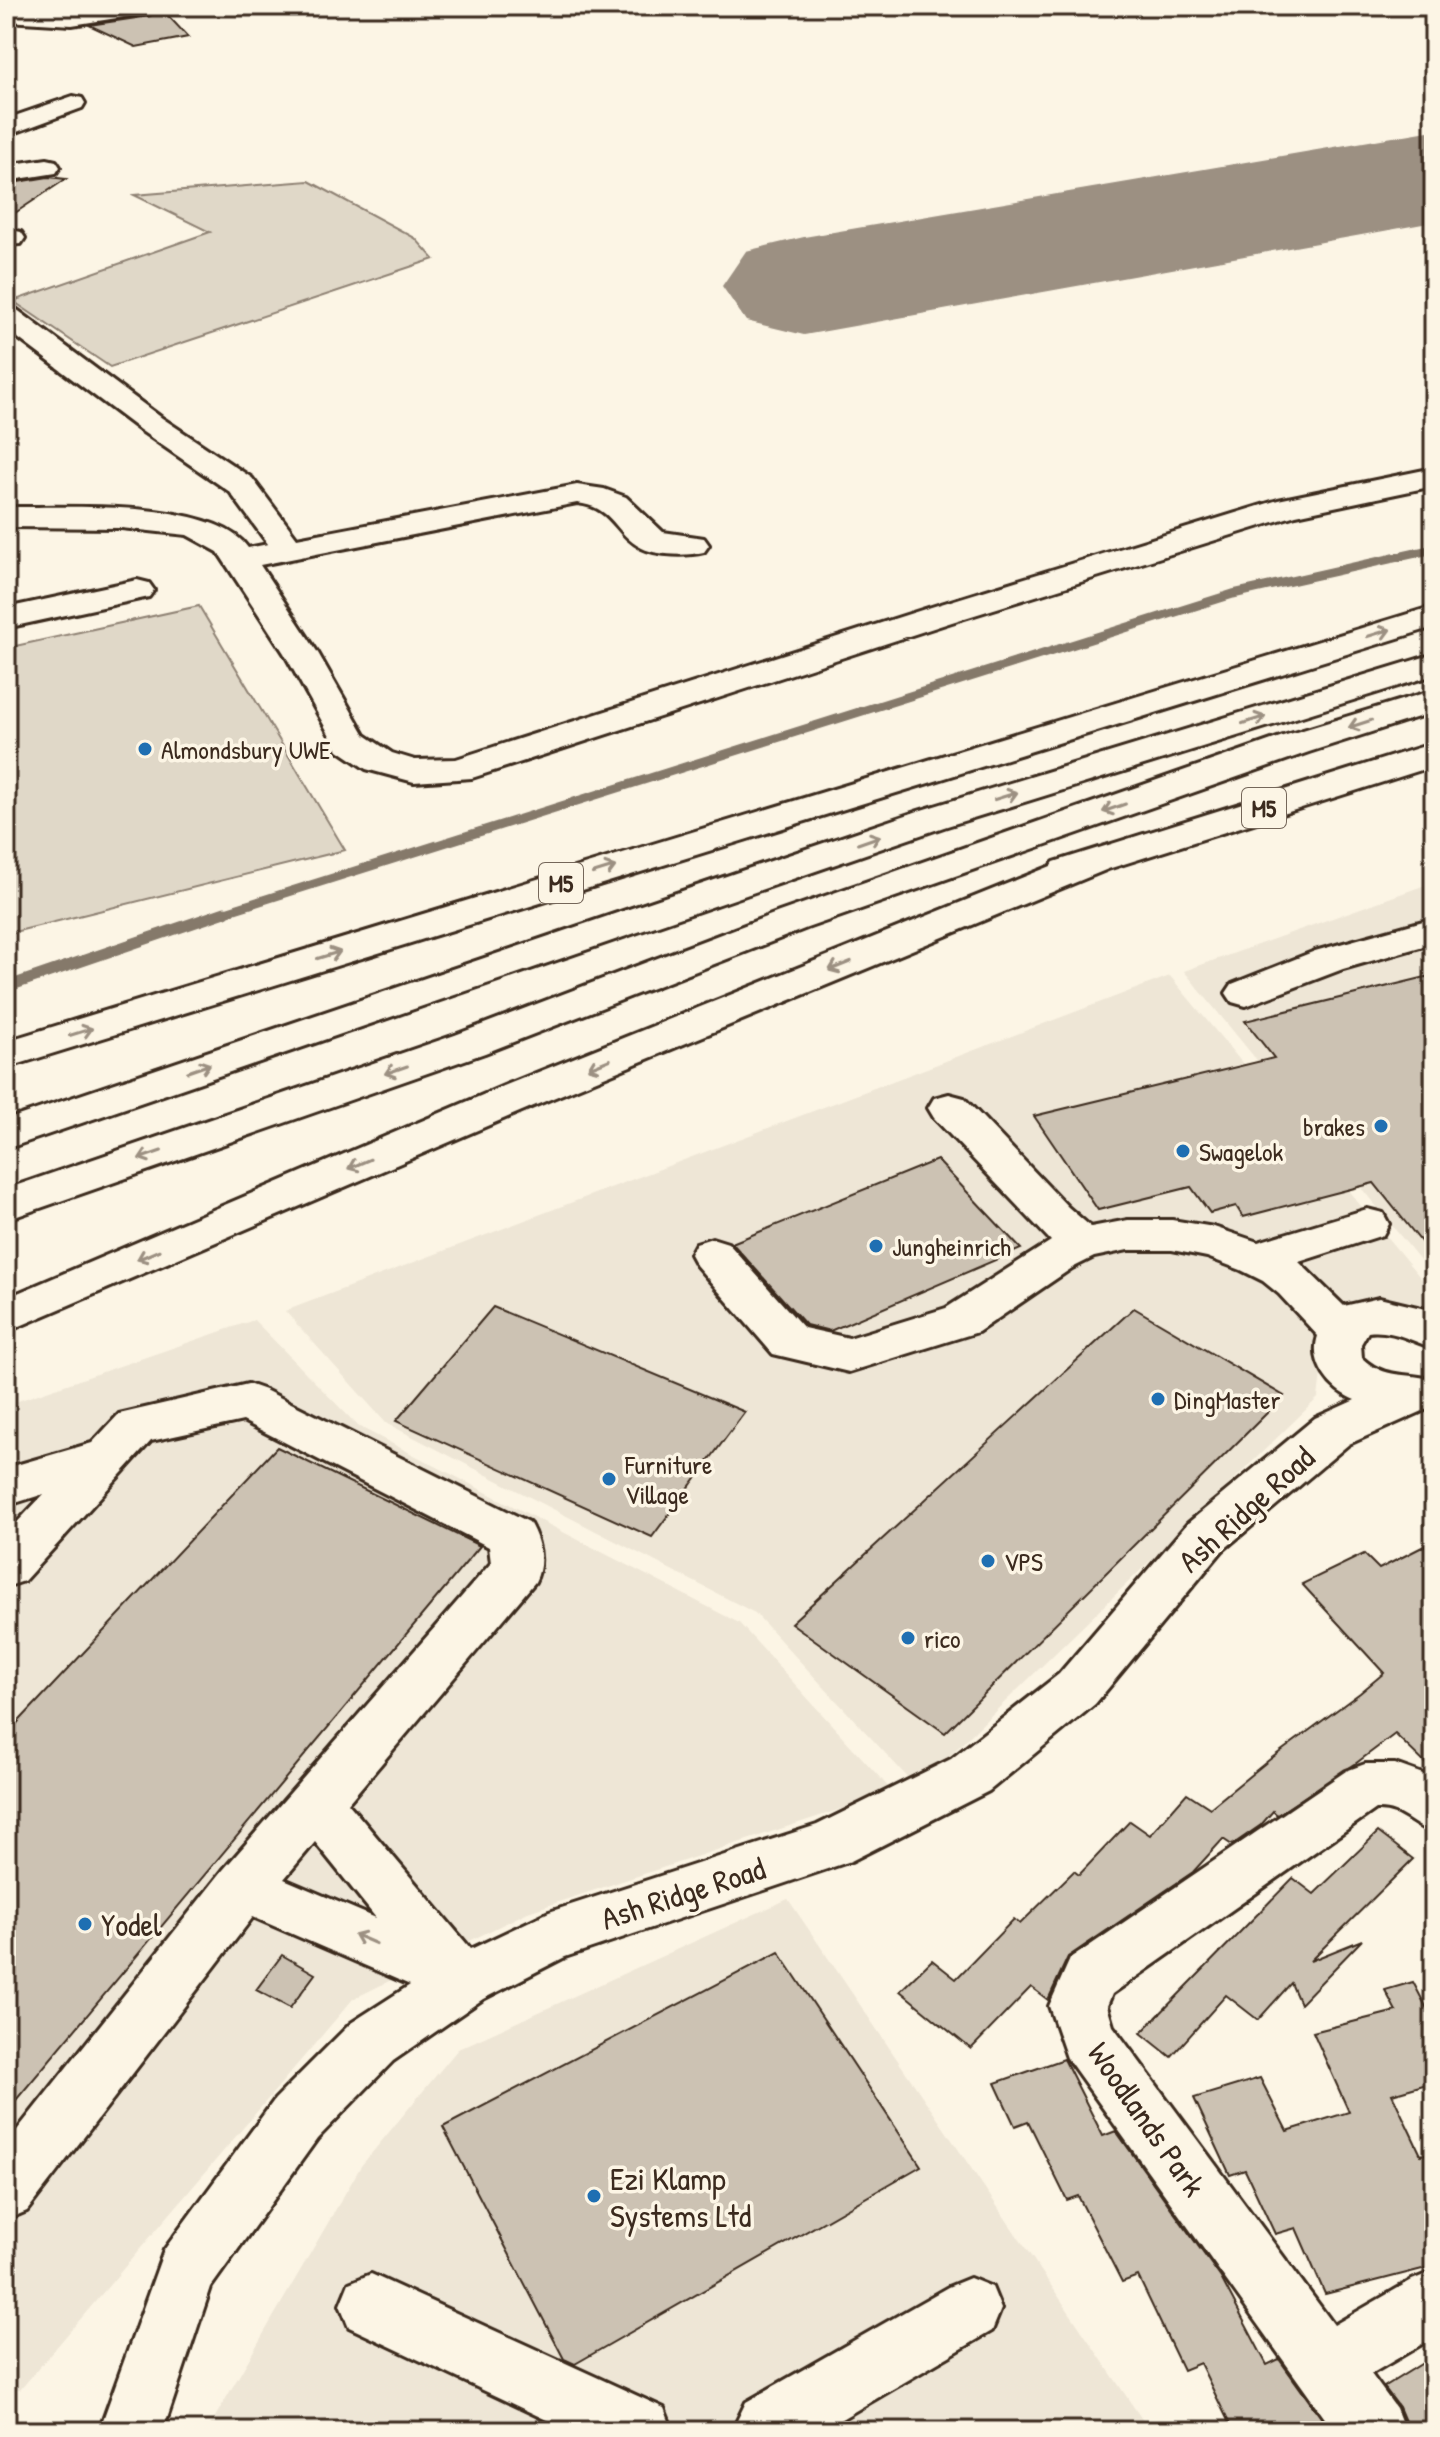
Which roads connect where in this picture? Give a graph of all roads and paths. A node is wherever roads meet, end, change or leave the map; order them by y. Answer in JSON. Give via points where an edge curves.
{"nodes":[{"id":1,"x":149,"y":6,"type":"edge"},
{"id":2,"x":6,"y":14,"type":"edge"},
{"id":3,"x":73,"y":103,"type":"dead end"},
{"id":4,"x":6,"y":128,"type":"edge"},
{"id":5,"x":47,"y":167,"type":"dead end"},
{"id":6,"x":6,"y":173,"type":"edge"},
{"id":7,"x":6,"y":315,"type":"edge"},
{"id":8,"x":1434,"y":477,"type":"edge"},
{"id":9,"x":6,"y":517,"type":"edge"},
{"id":10,"x":693,"y":545,"type":"dead end"},
{"id":11,"x":288,"y":548,"type":"junction"},
{"id":12,"x":241,"y":559,"type":"junction"},
{"id":13,"x":137,"y":590,"type":"dead end"},
{"id":14,"x":1434,"y":616,"type":"edge"},
{"id":15,"x":6,"y":618,"type":"edge"},
{"id":16,"x":1434,"y":664,"type":"edge"},
{"id":17,"x":1434,"y":701,"type":"edge"},
{"id":18,"x":1117,"y":711,"type":"junction"},
{"id":19,"x":1434,"y":754,"type":"edge"},
{"id":20,"x":1094,"y":862,"type":"junction"},
{"id":21,"x":1434,"y":930,"type":"edge"},
{"id":22,"x":423,"y":991,"type":"junction"},
{"id":23,"x":1246,"y":993,"type":"dead end"},
{"id":24,"x":470,"y":1044,"type":"junction"},
{"id":25,"x":6,"y":1055,"type":"edge"},
{"id":26,"x":949,"y":1108,"type":"dead end"},
{"id":27,"x":6,"y":1135,"type":"edge"},
{"id":28,"x":6,"y":1205,"type":"edge"},
{"id":29,"x":1367,"y":1224,"type":"dead end"},
{"id":30,"x":1083,"y":1244,"type":"junction"},
{"id":31,"x":712,"y":1254,"type":"dead end"},
{"id":32,"x":1257,"y":1259,"type":"junction"},
{"id":33,"x":6,"y":1316,"type":"edge"},
{"id":34,"x":1356,"y":1324,"type":"junction"},
{"id":35,"x":1434,"y":1331,"type":"edge"},
{"id":36,"x":1361,"y":1383,"type":"junction"},
{"id":37,"x":1421,"y":1392,"type":"edge"},
{"id":38,"x":1332,"y":1431,"type":"junction"},
{"id":39,"x":109,"y":1456,"type":"junction"},
{"id":40,"x":6,"y":1487,"type":"edge"},
{"id":41,"x":6,"y":1567,"type":"edge"},
{"id":42,"x":315,"y":1803,"type":"junction"},
{"id":43,"x":1434,"y":1810,"type":"edge"},
{"id":44,"x":243,"y":1887,"type":"junction"},
{"id":45,"x":463,"y":1981,"type":"junction"},
{"id":46,"x":6,"y":2191,"type":"edge"},
{"id":47,"x":1434,"y":2302,"type":"edge"},
{"id":48,"x":371,"y":2305,"type":"dead end"},
{"id":49,"x":970,"y":2309,"type":"dead end"},
{"id":50,"x":1325,"y":2365,"type":"junction"},
{"id":51,"x":131,"y":2431,"type":"edge"},
{"id":52,"x":641,"y":2431,"type":"edge"},
{"id":53,"x":764,"y":2431,"type":"edge"},
{"id":54,"x":1373,"y":2431,"type":"edge"}],
"edges":[{"from":1,"to":2,"type":"main road","via":[[72,18]]},
{"from":3,"to":4,"type":"main road"},
{"from":5,"to":6,"type":"main road"},
{"from":7,"to":11,"type":"main road","via":[[241,485]]},
{"from":8,"to":12,"type":"main road","via":[[1289,507],[459,770],[414,771],[379,761],[351,742]]},
{"from":9,"to":12,"type":"main road","via":[[121,518],[195,526],[230,545]]},
{"from":10,"to":11,"type":"main road","via":[[654,541],[618,505],[577,494]]},
{"from":11,"to":12,"type":"main road"},
{"from":13,"to":15,"type":"main road"},
{"from":18,"to":14,"type":"main road","number":"M5","one_way":true},
{"from":22,"to":16,"type":"main road","number":"M5","one_way":true,"via":[[931,819]]},
{"from":17,"to":24,"type":"main road","number":"M5","one_way":true,"via":[[793,920]]},
{"from":18,"to":22,"type":"main road","number":"M5"},
{"from":25,"to":18,"type":"main road","number":"M5","one_way":true},
{"from":19,"to":20,"type":"main road","number":"M5"},
{"from":20,"to":24,"type":"main road","number":"M5"},
{"from":20,"to":33,"type":"main road","number":"M5","one_way":true,"via":[[521,1095]]},
{"from":21,"to":23,"type":"main road","via":[[1329,960]]},
{"from":27,"to":22,"type":"main road","number":"M5","one_way":true},
{"from":24,"to":28,"type":"main road","number":"M5","one_way":true},
{"from":26,"to":30,"type":"main road"},
{"from":29,"to":32,"type":"main road"},
{"from":30,"to":31,"type":"main road","via":[[962,1320],[849,1355],[789,1342]]},
{"from":30,"to":32,"type":"main road","via":[[1128,1235],[1172,1235]]},
{"from":32,"to":34,"type":"main road"},
{"from":34,"to":35,"type":"main road","via":[[1403,1316]]},
{"from":34,"to":36,"type":"main road","via":[[1338,1345],[1340,1359]]},
{"from":36,"to":37,"type":"main road","via":[[1391,1394]]},
{"from":36,"to":38,"type":"main road","name":"Ash Ridge Road"},
{"from":37,"to":38,"type":"main road","name":"Ash Ridge Road"},
{"from":38,"to":45,"type":"main road","name":"Ash Ridge Road","via":[[1205,1537],[1077,1689],[970,1775],[832,1844],[549,1937]]},
{"from":39,"to":40,"type":"main road"},
{"from":39,"to":41,"type":"main road"},
{"from":39,"to":42,"type":"main road","via":[[136,1427],[248,1402],[512,1536],[517,1568]]},
{"from":42,"to":44,"type":"main road"},
{"from":42,"to":45,"type":"main road"},
{"from":43,"to":50,"type":"main road","name":"Woodlands Park","via":[[1396,1784],[1365,1787],[1090,1977],[1078,2006],[1088,2039]]},
{"from":45,"to":44,"type":"main road","one_way":true},
{"from":44,"to":46,"type":"main road"},
{"from":45,"to":51,"type":"main road","name":"Ash Ridge Road","via":[[372,2042],[296,2119],[186,2271]]},
{"from":47,"to":50,"type":"main road"},
{"from":48,"to":52,"type":"main road"},
{"from":49,"to":53,"type":"main road"},
{"from":50,"to":54,"type":"main road","name":"Woodlands Park"}]}
